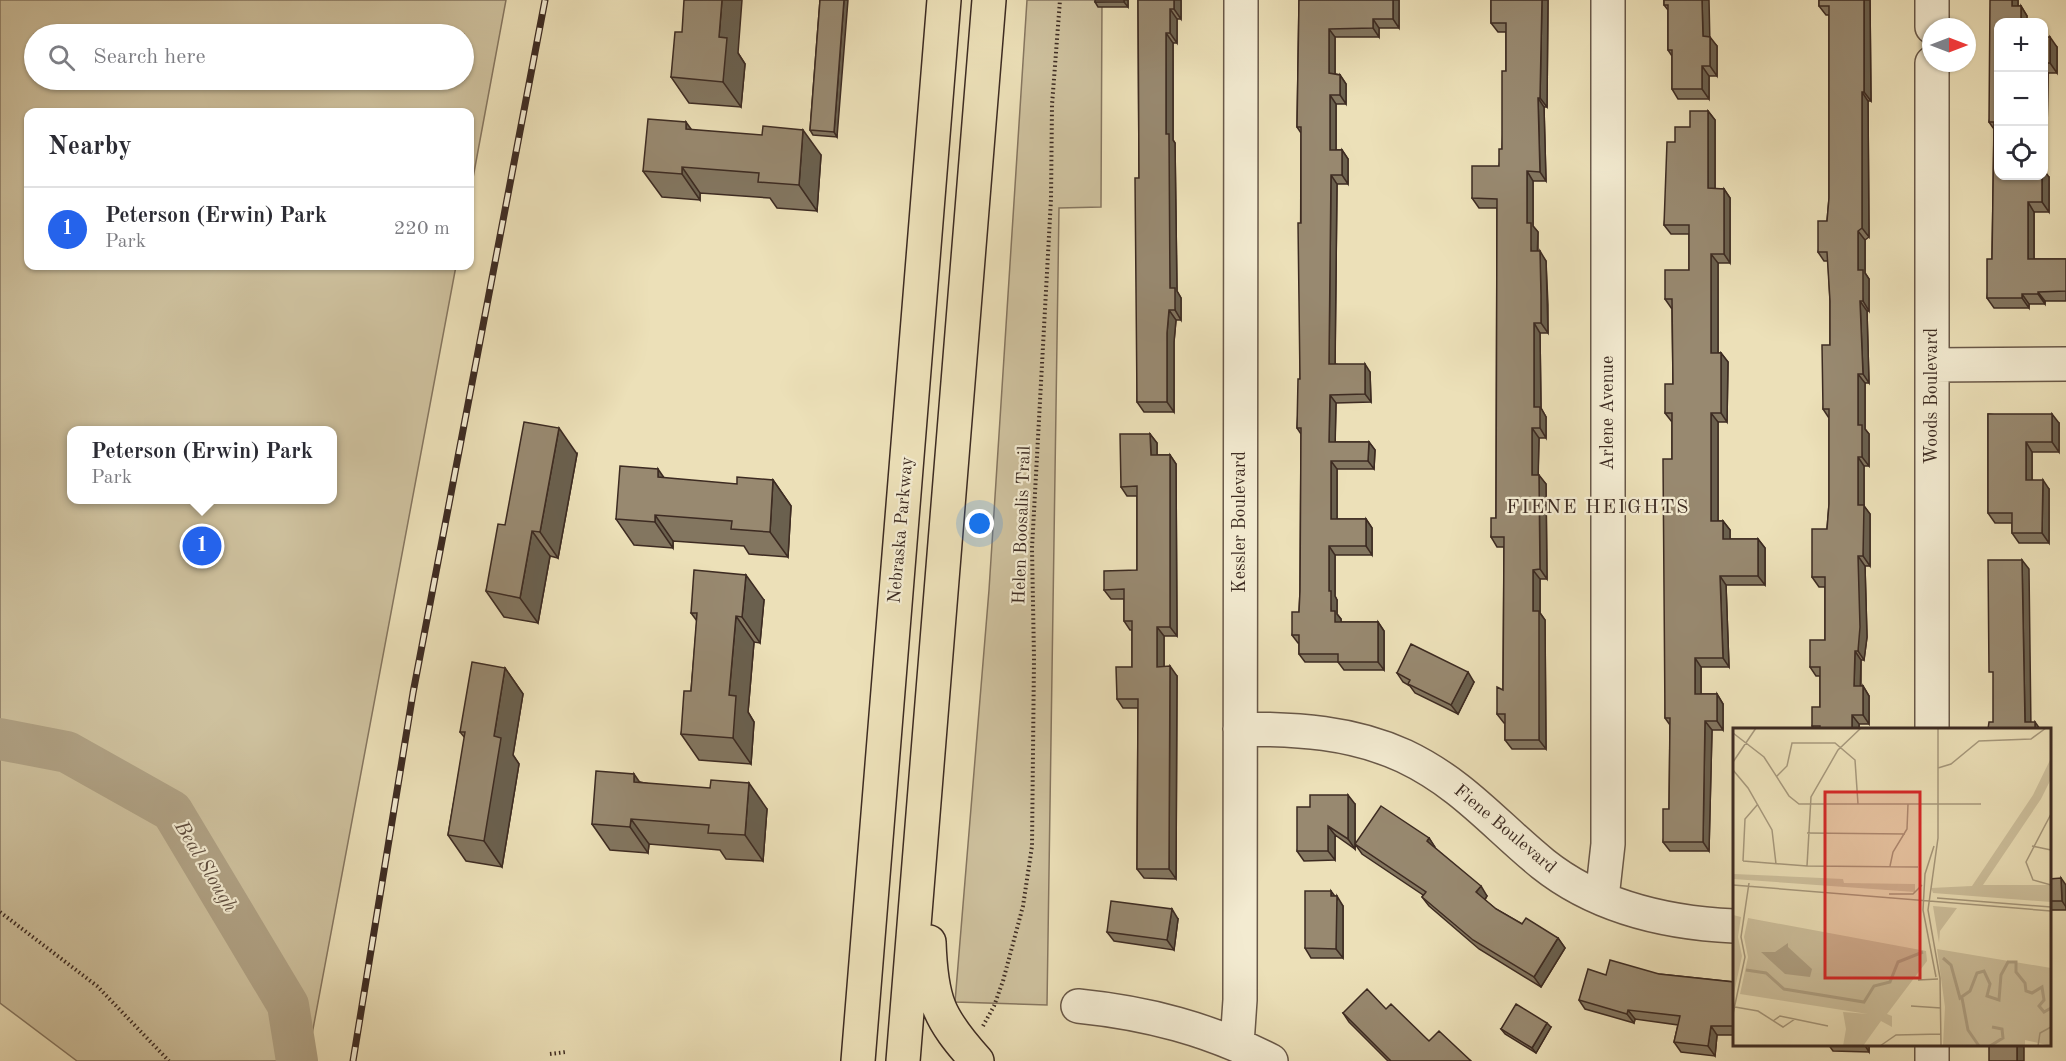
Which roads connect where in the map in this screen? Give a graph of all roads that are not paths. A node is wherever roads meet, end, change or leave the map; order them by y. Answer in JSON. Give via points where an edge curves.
{"nodes":[{"id":1,"x":944,"y":0,"type":"edge"},
{"id":2,"x":989,"y":0,"type":"edge"},
{"id":3,"x":1241,"y":0,"type":"edge"},
{"id":4,"x":1608,"y":0,"type":"edge"},
{"id":5,"x":1932,"y":0,"type":"edge"},
{"id":6,"x":1932,"y":18,"type":"edge"},
{"id":7,"x":1932,"y":72,"type":"edge"},
{"id":8,"x":2066,"y":364,"type":"edge"},
{"id":9,"x":1932,"y":365,"type":"junction"},
{"id":10,"x":931,"y":711,"type":"junction"},
{"id":11,"x":1932,"y":728,"type":"edge"},
{"id":12,"x":1240,"y":729,"type":"junction"},
{"id":13,"x":1602,"y":898,"type":"junction"},
{"id":14,"x":1733,"y":926,"type":"edge"},
{"id":15,"x":1078,"y":1006,"type":"dead end"},
{"id":16,"x":1237,"y":1044,"type":"junction"},
{"id":17,"x":978,"y":1046,"type":"edge"},
{"id":18,"x":858,"y":1061,"type":"edge"},
{"id":19,"x":903,"y":1061,"type":"edge"},
{"id":20,"x":1270,"y":1061,"type":"edge"}],
"edges":[{"from":1,"to":18,"type":"main road","name":"Nebraska Parkway"},
{"from":2,"to":10,"type":"main road"},
{"from":3,"to":12,"type":"street","name":"Kessler Boulevard"},
{"from":4,"to":13,"type":"street","name":"Arlene Avenue","via":[[1608,844]]},
{"from":5,"to":6,"type":"street"},
{"from":7,"to":9,"type":"street","name":"Woods Boulevard"},
{"from":8,"to":9,"type":"street"},
{"from":9,"to":11,"type":"street","name":"Woods Boulevard"},
{"from":10,"to":17,"type":"main road","via":[[930,965],[940,1012],[951,1032]]},
{"from":10,"to":19,"type":"main road"},
{"from":12,"to":13,"type":"street","name":"Fiene Boulevard","via":[[1326,733],[1375,744],[1404,756],[1453,784],[1551,870]]},
{"from":12,"to":16,"type":"street","name":"Kessler Boulevard"},
{"from":13,"to":14,"type":"street","name":"Fiene Boulevard","via":[[1654,916]]},
{"from":15,"to":16,"type":"street","via":[[1154,1017]]},
{"from":16,"to":20,"type":"street"}]}
